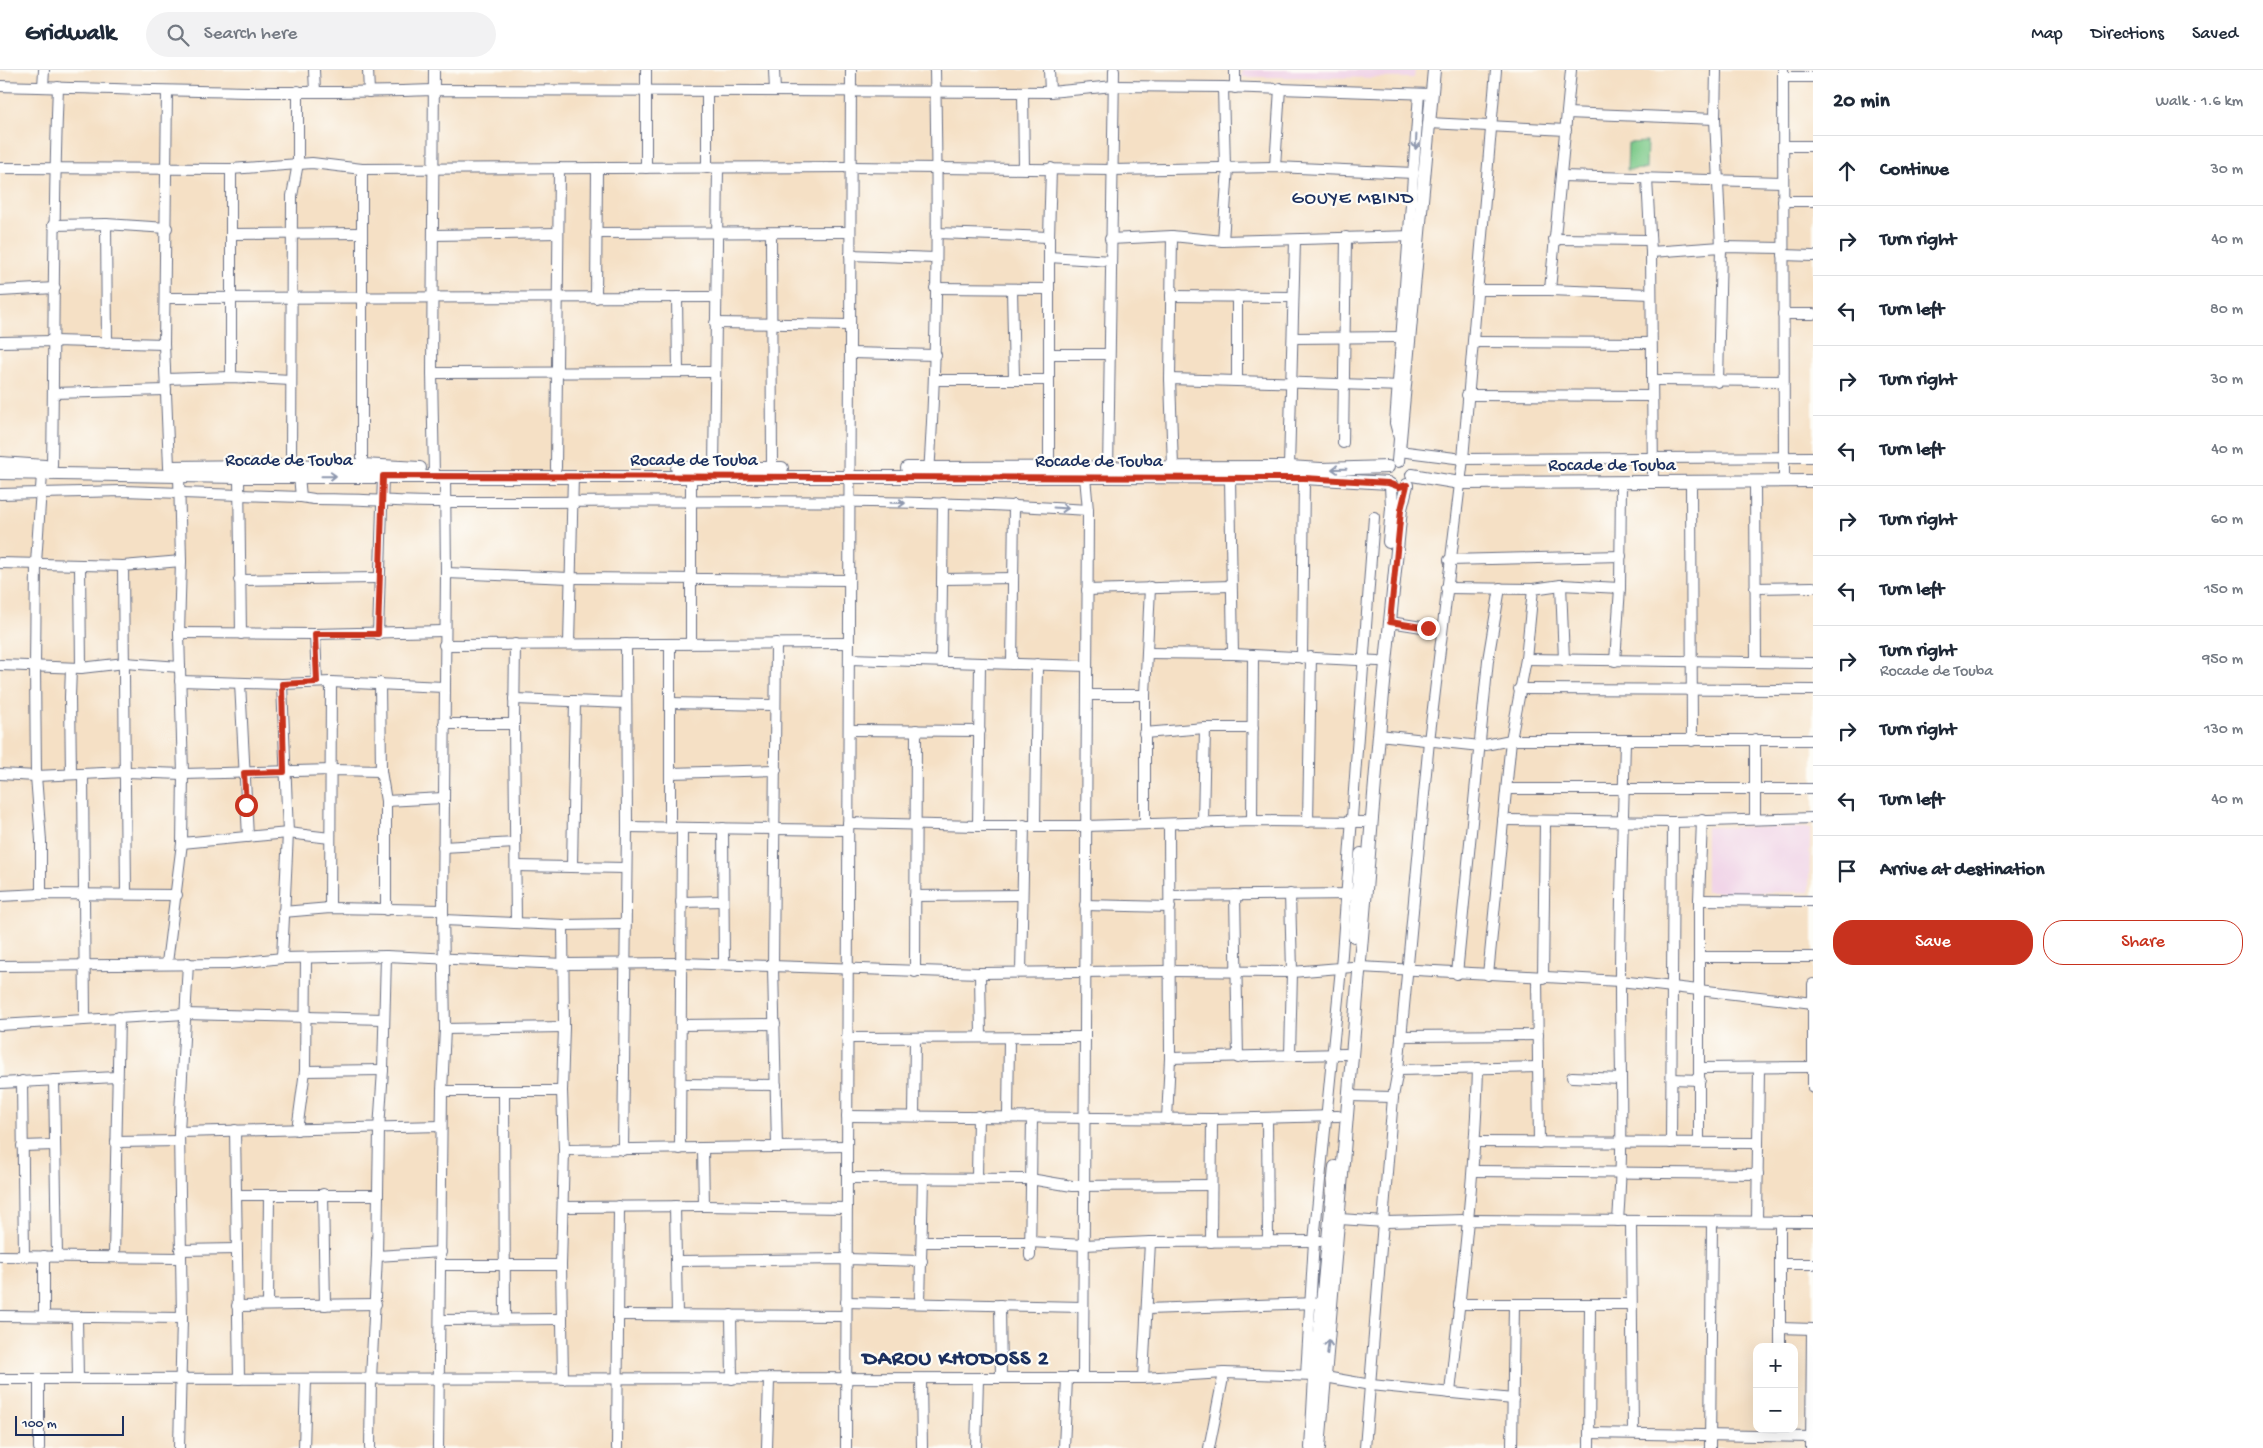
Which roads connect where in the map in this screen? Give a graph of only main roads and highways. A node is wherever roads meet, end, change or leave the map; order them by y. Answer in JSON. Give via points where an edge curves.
{"nodes":[{"id":1,"x":1434,"y":70,"type":"edge"},
{"id":2,"x":1396,"y":455,"type":"junction"},
{"id":3,"x":0,"y":463,"type":"edge"},
{"id":4,"x":47,"y":470,"type":"junction"},
{"id":5,"x":174,"y":471,"type":"junction"},
{"id":6,"x":295,"y":471,"type":"junction"},
{"id":7,"x":849,"y":472,"type":"junction"},
{"id":8,"x":1108,"y":472,"type":"junction"},
{"id":9,"x":0,"y":473,"type":"edge"},
{"id":10,"x":929,"y":473,"type":"junction"},
{"id":11,"x":437,"y":474,"type":"junction"},
{"id":12,"x":1409,"y":480,"type":"junction"},
{"id":13,"x":1813,"y":481,"type":"edge"},
{"id":14,"x":1390,"y":484,"type":"junction"},
{"id":15,"x":1351,"y":968,"type":"junction"},
{"id":16,"x":1316,"y":1376,"type":"junction"},
{"id":17,"x":1311,"y":1448,"type":"edge"},
{"id":18,"x":1319,"y":1448,"type":"edge"}],
"edges":[{"from":1,"to":2,"type":"main road","via":[[1425,94],[1429,123],[1414,236]]},
{"from":2,"to":8,"type":"main road","name":"Rocade de Touba","one_way":true,"via":[[1321,469],[1173,467]]},
{"from":2,"to":12,"type":"main road","via":[[1409,465]]},
{"from":2,"to":14,"type":"main road","via":[[1385,473]]},
{"from":3,"to":4,"type":"main road","name":"Rocade de Touba"},
{"from":4,"to":5,"type":"main road","name":"Rocade de Touba"},
{"from":4,"to":9,"type":"main road","name":"Rocade de Touba"},
{"from":5,"to":6,"type":"main road","name":"Rocade de Touba"},
{"from":5,"to":6,"type":"main road","name":"Rocade de Touba","via":[[239,477]]},
{"from":6,"to":11,"type":"main road","name":"Rocade de Touba","one_way":true,"via":[[383,476]]},
{"from":6,"to":11,"type":"main road","name":"Rocade de Touba","via":[[362,465]]},
{"from":7,"to":10,"type":"main road","name":"Rocade de Touba"},
{"from":7,"to":11,"type":"main road","name":"Rocade de Touba","via":[[691,476]]},
{"from":7,"to":11,"type":"main road","name":"Rocade de Touba","via":[[772,468],[556,468]]},
{"from":8,"to":10,"type":"main road","name":"Rocade de Touba","via":[[1049,467]]},
{"from":8,"to":10,"type":"main road","name":"Rocade de Touba","via":[[1086,477]]},
{"from":8,"to":14,"type":"main road","name":"Rocade de Touba"},
{"from":12,"to":13,"type":"main road","name":"Rocade de Touba","via":[[1460,483]]},
{"from":12,"to":14,"type":"main road","via":[[1399,487]]},
{"from":12,"to":15,"type":"main road","via":[[1401,510],[1379,735]]},
{"from":14,"to":15,"type":"main road","via":[[1392,508],[1378,661],[1357,822]]},
{"from":16,"to":15,"type":"main road","one_way":true,"via":[[1340,1219],[1348,1096]]},
{"from":15,"to":16,"type":"main road","via":[[1332,1116],[1328,1240],[1317,1303]]},
{"from":16,"to":17,"type":"main road"},
{"from":16,"to":18,"type":"main road"}]}
